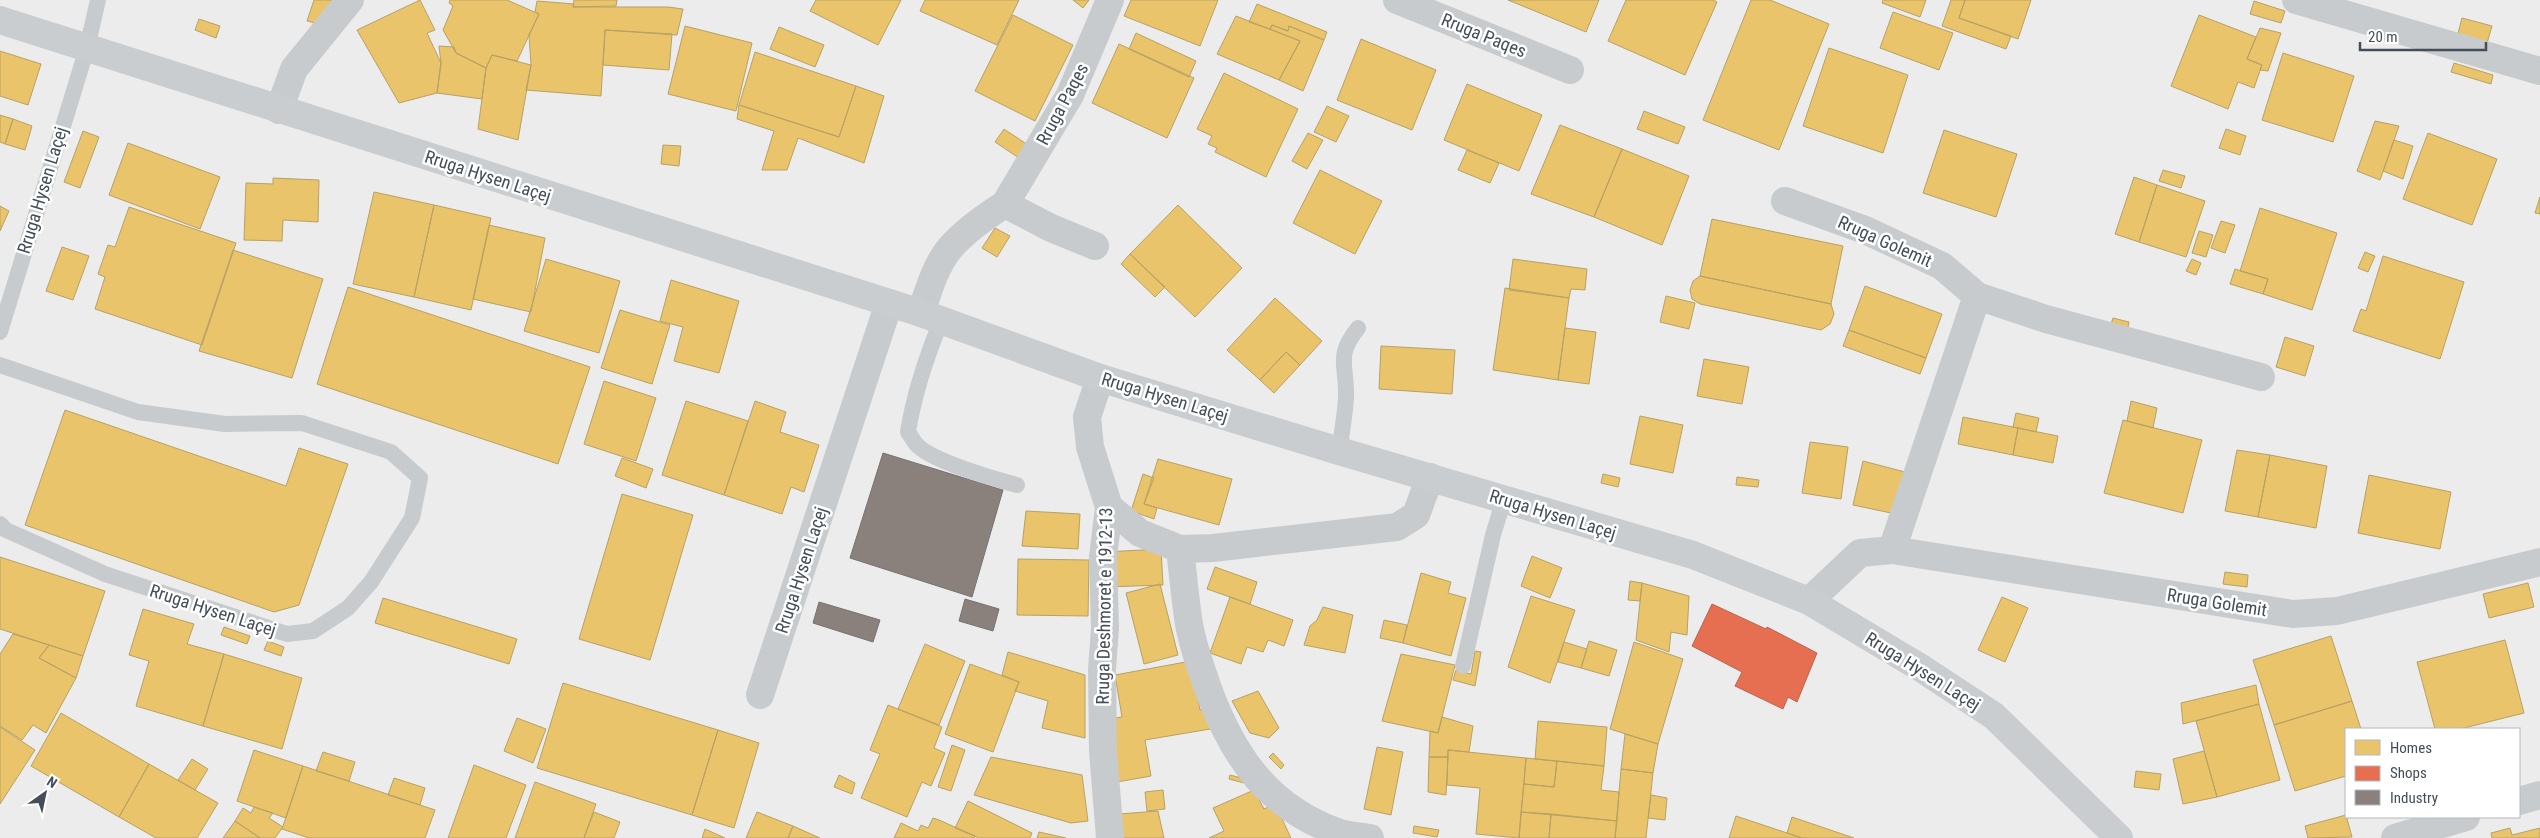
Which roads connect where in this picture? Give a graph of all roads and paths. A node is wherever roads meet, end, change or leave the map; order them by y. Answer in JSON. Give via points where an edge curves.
{"nodes":[{"id":1,"x":98,"y":0,"type":"edge"},
{"id":2,"x":350,"y":0,"type":"edge"},
{"id":3,"x":1110,"y":0,"type":"edge"},
{"id":4,"x":1397,"y":0,"type":"edge"},
{"id":5,"x":2296,"y":0,"type":"edge"},
{"id":6,"x":0,"y":20,"type":"edge"},
{"id":7,"x":86,"y":48,"type":"junction"},
{"id":8,"x":1570,"y":70,"type":"dead end"},
{"id":9,"x":2540,"y":71,"type":"edge"},
{"id":10,"x":279,"y":110,"type":"junction"},
{"id":11,"x":1784,"y":201,"type":"dead end"},
{"id":12,"x":1005,"y":204,"type":"junction"},
{"id":13,"x":1095,"y":246,"type":"dead end"},
{"id":14,"x":1977,"y":296,"type":"junction"},
{"id":15,"x":889,"y":303,"type":"junction"},
{"id":16,"x":931,"y":317,"type":"junction"},
{"id":17,"x":1358,"y":328,"type":"dead end"},
{"id":18,"x":0,"y":332,"type":"edge"},
{"id":19,"x":0,"y":365,"type":"edge"},
{"id":20,"x":2261,"y":377,"type":"dead end"},
{"id":21,"x":1100,"y":378,"type":"junction"},
{"id":22,"x":1339,"y":451,"type":"junction"},
{"id":23,"x":1430,"y":477,"type":"junction"},
{"id":24,"x":1017,"y":485,"type":"dead end"},
{"id":25,"x":1504,"y":499,"type":"junction"},
{"id":26,"x":1110,"y":507,"type":"junction"},
{"id":27,"x":0,"y":524,"type":"edge"},
{"id":28,"x":1180,"y":549,"type":"junction"},
{"id":29,"x":1892,"y":550,"type":"junction"},
{"id":30,"x":2540,"y":562,"type":"edge"},
{"id":31,"x":1809,"y":601,"type":"junction"},
{"id":32,"x":1463,"y":666,"type":"dead end"},
{"id":33,"x":760,"y":695,"type":"dead end"},
{"id":34,"x":2540,"y":795,"type":"edge"},
{"id":35,"x":2520,"y":801,"type":"edge"},
{"id":36,"x":2463,"y":818,"type":"edge"},
{"id":37,"x":1110,"y":838,"type":"edge"},
{"id":38,"x":1370,"y":838,"type":"edge"},
{"id":39,"x":2120,"y":838,"type":"edge"},
{"id":40,"x":2395,"y":838,"type":"edge"}],
"edges":[{"from":1,"to":7,"type":"lane","name":"Rruga Hysen Laçej"},
{"from":2,"to":10,"type":"street","via":[[294,70]]},
{"from":3,"to":12,"type":"street","name":"Rruga Paqes","via":[[1070,95]]},
{"from":4,"to":8,"type":"street","name":"Rruga Paqes"},
{"from":5,"to":9,"type":"street"},
{"from":6,"to":7,"type":"main road","name":"Rruga Hysen Laçej"},
{"from":7,"to":10,"type":"main road","name":"Rruga Hysen Laçej"},
{"from":7,"to":18,"type":"lane","name":"Rruga Hysen Laçej"},
{"from":10,"to":15,"type":"main road","name":"Rruga Hysen Laçej"},
{"from":11,"to":14,"type":"street","name":"Rruga Golemit","via":[[1865,230],[1942,266]]},
{"from":12,"to":13,"type":"street"},
{"from":12,"to":16,"type":"street","via":[[987,215],[949,249],[933,280]]},
{"from":14,"to":20,"type":"street","name":"Rruga Golemit","via":[[2046,319]]},
{"from":14,"to":29,"type":"street"},
{"from":15,"to":16,"type":"main road","name":"Rruga Hysen Laçej"},
{"from":15,"to":33,"type":"street","name":"Rruga Hysen Laçej"},
{"from":16,"to":21,"type":"main road","name":"Rruga Hysen Laçej"},
{"from":16,"to":24,"type":"lane","via":[[925,360],[912,401],[908,432],[918,446],[937,456]]},
{"from":17,"to":22,"type":"lane","via":[[1346,342],[1343,358],[1346,395]]},
{"from":19,"to":27,"type":"lane","name":"Rruga Hysen Laçej","via":[[138,412],[226,424],[302,422],[392,452],[420,478],[412,518],[370,582],[348,608],[313,631],[287,634],[105,574],[6,530]]},
{"from":21,"to":22,"type":"main road","name":"Rruga Hysen Laçej"},
{"from":21,"to":26,"type":"street","name":"Rruga Deshmoret e 1912-13","via":[[1087,417],[1090,447]]},
{"from":22,"to":23,"type":"main road","name":"Rruga Hysen Laçej"},
{"from":23,"to":25,"type":"main road","name":"Rruga Hysen Laçej"},
{"from":23,"to":28,"type":"street","via":[[1416,516],[1397,527]]},
{"from":25,"to":31,"type":"main road","name":"Rruga Hysen Laçej","via":[[1693,555]]},
{"from":25,"to":32,"type":"lane"},
{"from":26,"to":28,"type":"street","via":[[1140,533]]},
{"from":26,"to":37,"type":"street","name":"Rruga Deshmoret e 1912-13","via":[[1104,557],[1102,750]]},
{"from":28,"to":38,"type":"street","via":[[1189,626],[1201,670],[1237,753],[1260,784],[1297,814],[1338,833]]},
{"from":29,"to":30,"type":"street","name":"Rruga Golemit","via":[[2293,614],[2336,611]]},
{"from":29,"to":31,"type":"street","name":"Rruga Golemit","via":[[1860,554]]},
{"from":31,"to":39,"type":"main road","name":"Rruga Hysen Laçej","via":[[1994,716]]},
{"from":34,"to":35,"type":"street"},
{"from":36,"to":40,"type":"street"}]}
